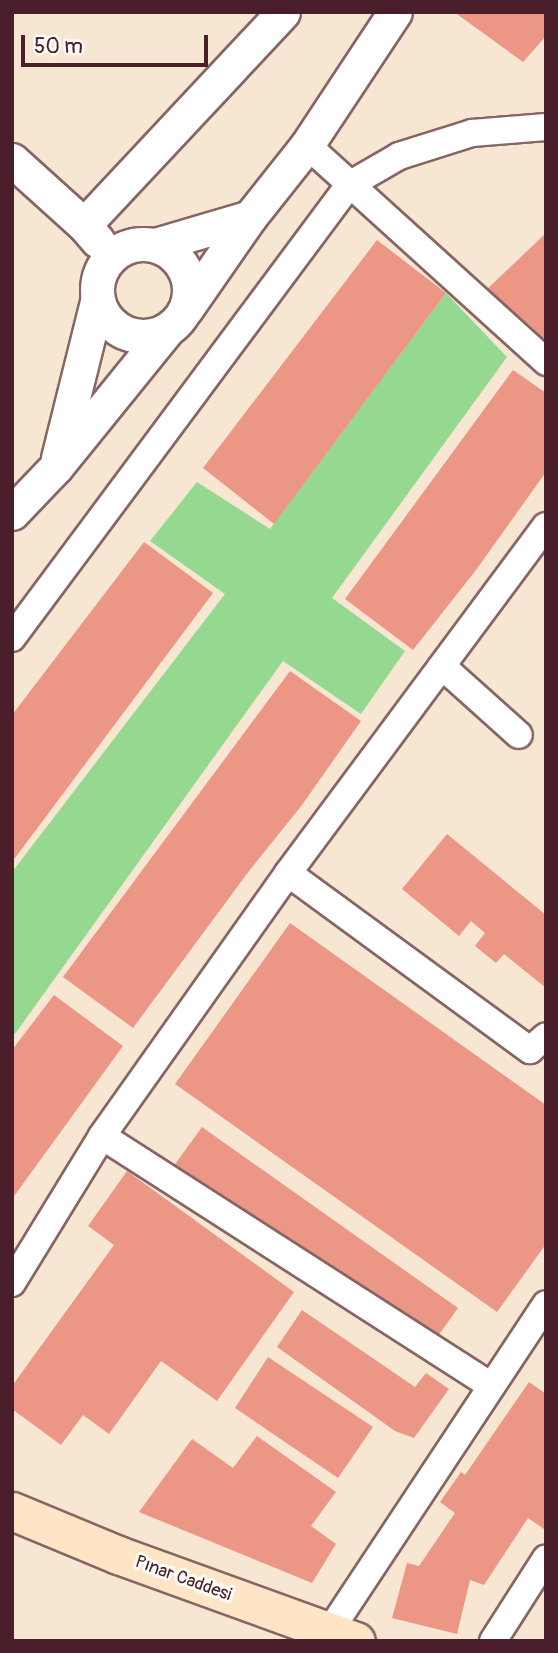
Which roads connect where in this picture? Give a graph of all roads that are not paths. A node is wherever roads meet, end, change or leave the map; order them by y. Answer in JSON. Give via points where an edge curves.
{"nodes":[{"id":1,"x":284,"y":12,"type":"edge"},
{"id":2,"x":395,"y":12,"type":"edge"},
{"id":3,"x":546,"y":127,"type":"edge"},
{"id":4,"x":307,"y":145,"type":"junction"},
{"id":5,"x":12,"y":160,"type":"edge"},
{"id":6,"x":349,"y":185,"type":"junction"},
{"id":7,"x":250,"y":217,"type":"junction"},
{"id":8,"x":84,"y":225,"type":"junction"},
{"id":9,"x":155,"y":245,"type":"junction"},
{"id":10,"x":110,"y":257,"type":"junction"},
{"id":11,"x":97,"y":301,"type":"junction"},
{"id":12,"x":176,"y":320,"type":"junction"},
{"id":13,"x":546,"y":362,"type":"edge"},
{"id":14,"x":56,"y":467,"type":"junction"},
{"id":15,"x":12,"y":513,"type":"edge"},
{"id":16,"x":546,"y":526,"type":"edge"},
{"id":17,"x":12,"y":638,"type":"edge"},
{"id":18,"x":442,"y":666,"type":"junction"},
{"id":19,"x":519,"y":735,"type":"dead end"},
{"id":20,"x":288,"y":873,"type":"junction"},
{"id":21,"x":546,"y":1036,"type":"edge"},
{"id":22,"x":102,"y":1136,"type":"junction"},
{"id":23,"x":12,"y":1283,"type":"edge"},
{"id":24,"x":546,"y":1304,"type":"edge"},
{"id":25,"x":491,"y":1386,"type":"junction"},
{"id":26,"x":12,"y":1511,"type":"edge"},
{"id":27,"x":546,"y":1558,"type":"edge"},
{"id":28,"x":343,"y":1637,"type":"edge"},
{"id":29,"x":493,"y":1641,"type":"edge"}],
"edges":[{"from":1,"to":8,"type":"street"},
{"from":2,"to":4,"type":"street"},
{"from":3,"to":6,"type":"street","via":[[472,133],[399,156]]},
{"from":4,"to":6,"type":"street"},
{"from":4,"to":7,"type":"street"},
{"from":5,"to":8,"type":"street"},
{"from":6,"to":13,"type":"street"},
{"from":6,"to":17,"type":"street"},
{"from":7,"to":9,"type":"street"},
{"from":7,"to":12,"type":"street"},
{"from":8,"to":10,"type":"street"},
{"from":9,"to":10,"type":"street","via":[[139,244]]},
{"from":9,"to":12,"type":"street","via":[[170,252],[188,277],[190,294]]},
{"from":10,"to":11,"type":"street","via":[[101,270]]},
{"from":11,"to":12,"type":"street","via":[[112,326],[138,337]]},
{"from":11,"to":14,"type":"street"},
{"from":12,"to":14,"type":"street"},
{"from":14,"to":15,"type":"street"},
{"from":16,"to":18,"type":"street"},
{"from":18,"to":19,"type":"street"},
{"from":18,"to":20,"type":"street"},
{"from":20,"to":21,"type":"street","via":[[530,1050]]},
{"from":20,"to":22,"type":"street"},
{"from":22,"to":23,"type":"street"},
{"from":22,"to":25,"type":"street"},
{"from":24,"to":25,"type":"street"},
{"from":25,"to":28,"type":"street"},
{"from":26,"to":28,"type":"main road","name":"Pınar Caddesi"},
{"from":27,"to":29,"type":"street"}]}
